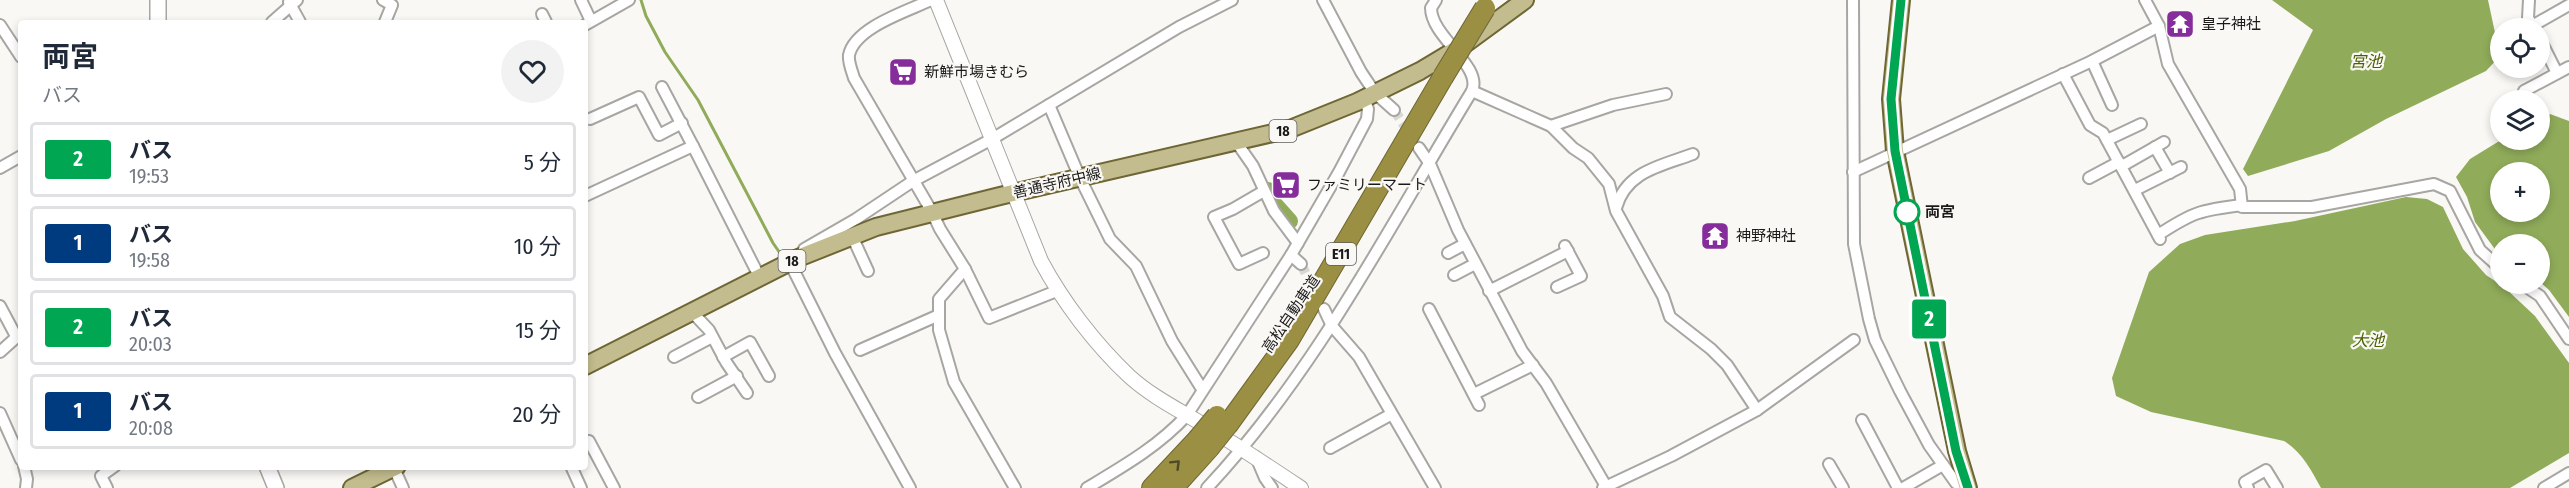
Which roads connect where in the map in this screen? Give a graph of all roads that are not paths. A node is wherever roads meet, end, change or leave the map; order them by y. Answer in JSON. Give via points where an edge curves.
{"nodes":[{"id":1,"x":158,"y":0,"type":"edge"},
{"id":2,"x":383,"y":0,"type":"edge"},
{"id":3,"x":581,"y":0,"type":"edge"},
{"id":4,"x":629,"y":0,"type":"edge"},
{"id":5,"x":933,"y":0,"type":"edge"},
{"id":6,"x":1232,"y":0,"type":"edge"},
{"id":7,"x":1323,"y":0,"type":"edge"},
{"id":8,"x":1436,"y":0,"type":"edge"},
{"id":9,"x":1525,"y":0,"type":"edge"},
{"id":10,"x":1853,"y":0,"type":"edge"},
{"id":11,"x":1901,"y":0,"type":"edge"},
{"id":12,"x":2145,"y":0,"type":"edge"},
{"id":13,"x":2529,"y":0,"type":"edge"},
{"id":14,"x":292,"y":2,"type":"edge"},
{"id":15,"x":1485,"y":3,"type":"edge"},
{"id":16,"x":2569,"y":5,"type":"edge"},
{"id":17,"x":2528,"y":18,"type":"edge"},
{"id":18,"x":2548,"y":18,"type":"edge"},
{"id":19,"x":158,"y":20,"type":"edge"},
{"id":20,"x":274,"y":20,"type":"edge"},
{"id":21,"x":299,"y":20,"type":"edge"},
{"id":22,"x":386,"y":20,"type":"edge"},
{"id":23,"x":587,"y":20,"type":"edge"},
{"id":24,"x":588,"y":23,"type":"edge"},
{"id":25,"x":0,"y":25,"type":"edge"},
{"id":26,"x":2159,"y":26,"type":"junction"},
{"id":27,"x":1454,"y":51,"type":"junction"},
{"id":28,"x":18,"y":52,"type":"edge"},
{"id":29,"x":2550,"y":58,"type":"edge"},
{"id":30,"x":2092,"y":61,"type":"junction"},
{"id":31,"x":2569,"y":67,"type":"edge"},
{"id":32,"x":2558,"y":73,"type":"junction"},
{"id":33,"x":2063,"y":74,"type":"junction"},
{"id":34,"x":1435,"y":81,"type":"junction"},
{"id":35,"x":662,"y":87,"type":"dead end"},
{"id":36,"x":2526,"y":90,"type":"edge"},
{"id":37,"x":1472,"y":91,"type":"junction"},
{"id":38,"x":1666,"y":94,"type":"dead end"},
{"id":39,"x":1369,"y":95,"type":"junction"},
{"id":40,"x":1050,"y":105,"type":"junction"},
{"id":41,"x":2112,"y":105,"type":"dead end"},
{"id":42,"x":1394,"y":110,"type":"tunnel mouth"},
{"id":43,"x":590,"y":119,"type":"dead end"},
{"id":44,"x":682,"y":123,"type":"junction"},
{"id":45,"x":2141,"y":124,"type":"dead end"},
{"id":46,"x":1551,"y":126,"type":"junction"},
{"id":47,"x":992,"y":139,"type":"junction"},
{"id":48,"x":2107,"y":140,"type":"junction"},
{"id":49,"x":1237,"y":143,"type":"junction"},
{"id":50,"x":693,"y":146,"type":"junction"},
{"id":51,"x":1419,"y":148,"type":"tunnel mouth"},
{"id":52,"x":1895,"y":151,"type":"junction"},
{"id":53,"x":1693,"y":154,"type":"dead end"},
{"id":54,"x":18,"y":158,"type":"edge"},
{"id":55,"x":1430,"y":164,"type":"junction"},
{"id":56,"x":2121,"y":164,"type":"junction"},
{"id":57,"x":2181,"y":167,"type":"dead end"},
{"id":58,"x":0,"y":168,"type":"edge"},
{"id":59,"x":1853,"y":171,"type":"junction"},
{"id":60,"x":2170,"y":173,"type":"junction"},
{"id":61,"x":1080,"y":178,"type":"junction"},
{"id":62,"x":2089,"y":178,"type":"dead end"},
{"id":63,"x":913,"y":181,"type":"junction"},
{"id":64,"x":2135,"y":190,"type":"junction"},
{"id":65,"x":1264,"y":191,"type":"junction"},
{"id":66,"x":1014,"y":193,"type":"junction"},
{"id":67,"x":588,"y":195,"type":"edge"},
{"id":68,"x":2242,"y":205,"type":"junction"},
{"id":69,"x":1616,"y":211,"type":"junction"},
{"id":70,"x":932,"y":212,"type":"junction"},
{"id":71,"x":852,"y":236,"type":"junction"},
{"id":72,"x":1298,"y":243,"type":"junction"},
{"id":73,"x":1465,"y":244,"type":"junction"},
{"id":74,"x":1263,"y":253,"type":"dead end"},
{"id":75,"x":1448,"y":253,"type":"dead end"},
{"id":76,"x":1291,"y":255,"type":"junction"},
{"id":77,"x":2490,"y":259,"type":"edge"},
{"id":78,"x":790,"y":263,"type":"junction"},
{"id":79,"x":1301,"y":264,"type":"tunnel mouth"},
{"id":80,"x":1475,"y":264,"type":"junction"},
{"id":81,"x":964,"y":269,"type":"junction"},
{"id":82,"x":868,"y":271,"type":"dead end"},
{"id":83,"x":1454,"y":275,"type":"dead end"},
{"id":84,"x":760,"y":278,"type":"junction"},
{"id":85,"x":1557,"y":287,"type":"dead end"},
{"id":86,"x":1059,"y":290,"type":"junction"},
{"id":87,"x":1489,"y":291,"type":"junction"},
{"id":88,"x":2537,"y":294,"type":"edge"},
{"id":89,"x":0,"y":306,"type":"edge"},
{"id":90,"x":1324,"y":309,"type":"tunnel mouth"},
{"id":91,"x":1429,"y":309,"type":"dead end"},
{"id":92,"x":693,"y":313,"type":"junction"},
{"id":93,"x":939,"y":315,"type":"junction"},
{"id":94,"x":1332,"y":326,"type":"junction"},
{"id":95,"x":18,"y":334,"type":"edge"},
{"id":96,"x":18,"y":337,"type":"edge"},
{"id":97,"x":712,"y":337,"type":"junction"},
{"id":98,"x":2569,"y":339,"type":"edge"},
{"id":99,"x":1854,"y":340,"type":"dead end"},
{"id":100,"x":860,"y":350,"type":"dead end"},
{"id":101,"x":0,"y":352,"type":"edge"},
{"id":102,"x":674,"y":357,"type":"dead end"},
{"id":103,"x":723,"y":357,"type":"junction"},
{"id":104,"x":588,"y":365,"type":"edge"},
{"id":105,"x":1533,"y":365,"type":"junction"},
{"id":106,"x":737,"y":376,"type":"junction"},
{"id":107,"x":769,"y":376,"type":"dead end"},
{"id":108,"x":1202,"y":389,"type":"junction"},
{"id":109,"x":747,"y":393,"type":"dead end"},
{"id":110,"x":1474,"y":394,"type":"junction"},
{"id":111,"x":698,"y":397,"type":"dead end"},
{"id":112,"x":1479,"y":405,"type":"dead end"},
{"id":113,"x":1757,"y":410,"type":"junction"},
{"id":114,"x":0,"y":413,"type":"edge"},
{"id":115,"x":1187,"y":415,"type":"junction"},
{"id":116,"x":1390,"y":415,"type":"junction"},
{"id":117,"x":1862,"y":420,"type":"dead end"},
{"id":118,"x":588,"y":442,"type":"edge"},
{"id":119,"x":1204,"y":444,"type":"junction"},
{"id":120,"x":1240,"y":447,"type":"junction"},
{"id":121,"x":1330,"y":448,"type":"dead end"},
{"id":122,"x":18,"y":453,"type":"edge"},
{"id":123,"x":1256,"y":457,"type":"junction"},
{"id":124,"x":1829,"y":464,"type":"dead end"},
{"id":125,"x":1943,"y":465,"type":"junction"},
{"id":126,"x":25,"y":470,"type":"edge"},
{"id":127,"x":109,"y":470,"type":"edge"},
{"id":128,"x":269,"y":470,"type":"edge"},
{"id":129,"x":389,"y":470,"type":"edge"},
{"id":130,"x":396,"y":470,"type":"edge"},
{"id":131,"x":573,"y":470,"type":"edge"},
{"id":132,"x":2569,"y":473,"type":"edge"},
{"id":133,"x":1605,"y":487,"type":"edge"},
{"id":134,"x":1841,"y":487,"type":"edge"},
{"id":135,"x":26,"y":488,"type":"edge"},
{"id":136,"x":107,"y":488,"type":"edge"},
{"id":137,"x":276,"y":488,"type":"edge"},
{"id":138,"x":352,"y":488,"type":"edge"},
{"id":139,"x":403,"y":488,"type":"edge"},
{"id":140,"x":581,"y":488,"type":"edge"},
{"id":141,"x":614,"y":488,"type":"edge"},
{"id":142,"x":910,"y":488,"type":"edge"},
{"id":143,"x":1015,"y":488,"type":"edge"},
{"id":144,"x":1087,"y":488,"type":"edge"},
{"id":145,"x":1152,"y":488,"type":"edge"},
{"id":146,"x":1173,"y":488,"type":"edge"},
{"id":147,"x":1207,"y":488,"type":"edge"},
{"id":148,"x":1272,"y":488,"type":"edge"},
{"id":149,"x":1301,"y":488,"type":"edge"},
{"id":150,"x":1435,"y":488,"type":"edge"},
{"id":151,"x":1901,"y":488,"type":"edge"},
{"id":152,"x":1966,"y":488,"type":"edge"},
{"id":153,"x":2248,"y":488,"type":"edge"},
{"id":154,"x":2277,"y":488,"type":"edge"},
{"id":155,"x":2544,"y":488,"type":"edge"}],
"edges":[{"from":1,"to":19,"type":"main road"},
{"from":2,"to":22,"type":"street","via":[[393,5]]},
{"from":3,"to":23,"type":"street"},
{"from":4,"to":24,"type":"street"},
{"from":5,"to":47,"type":"street"},
{"from":5,"to":63,"type":"street","via":[[872,27],[852,47],[849,56],[854,78]]},
{"from":6,"to":40,"type":"street","via":[[1179,27]]},
{"from":7,"to":39,"type":"street"},
{"from":8,"to":27,"type":"street","via":[[1431,8],[1434,24]]},
{"from":9,"to":27,"type":"main road","name":"善通寺府中線","number":"18"},
{"from":10,"to":59,"type":"street"},
{"from":11,"to":52,"type":"main road","via":[[1891,99]]},
{"from":12,"to":26,"type":"street"},
{"from":13,"to":17,"type":"street"},
{"from":14,"to":20,"type":"street"},
{"from":14,"to":21,"type":"street"},
{"from":15,"to":34,"type":"highway","name":"高松自動車道","number":"E11","bridge":true},
{"from":15,"to":34,"type":"highway","name":"高松自動車道","number":"E11","via":[[1464,24]]},
{"from":16,"to":18,"type":"street"},
{"from":25,"to":28,"type":"street"},
{"from":26,"to":30,"type":"street"},
{"from":26,"to":68,"type":"street","via":[[2169,63],[2240,189]]},
{"from":27,"to":37,"type":"street","via":[[1472,74]]},
{"from":27,"to":39,"type":"main road","name":"善通寺府中線","number":"18"},
{"from":29,"to":32,"type":"street"},
{"from":30,"to":33,"type":"street"},
{"from":30,"to":41,"type":"street"},
{"from":31,"to":32,"type":"street"},
{"from":32,"to":36,"type":"street"},
{"from":33,"to":48,"type":"street","via":[[2090,125]]},
{"from":33,"to":52,"type":"street"},
{"from":34,"to":119,"type":"highway","name":"高松自動車道","number":"E11","bridge":true,"via":[[1322,267]]},
{"from":35,"to":44,"type":"street"},
{"from":37,"to":46,"type":"street"},
{"from":37,"to":55,"type":"street"},
{"from":38,"to":46,"type":"street","via":[[1613,105]]},
{"from":39,"to":42,"type":"street"},
{"from":39,"to":49,"type":"main road","name":"善通寺府中線","number":"18","via":[[1290,129]]},
{"from":39,"to":72,"type":"street","via":[[1367,119]]},
{"from":40,"to":47,"type":"street"},
{"from":40,"to":61,"type":"street"},
{"from":43,"to":44,"type":"street","via":[[639,97],[658,135]]},
{"from":44,"to":50,"type":"street"},
{"from":45,"to":48,"type":"street"},
{"from":46,"to":69,"type":"street","via":[[1588,158],[1609,184]]},
{"from":47,"to":63,"type":"street"},
{"from":47,"to":66,"type":"street"},
{"from":48,"to":56,"type":"street"},
{"from":49,"to":61,"type":"main road","name":"善通寺府中線","number":"18"},
{"from":49,"to":65,"type":"street"},
{"from":50,"to":67,"type":"street"},
{"from":50,"to":84,"type":"street"},
{"from":51,"to":55,"type":"street"},
{"from":52,"to":59,"type":"street"},
{"from":52,"to":152,"type":"main road"},
{"from":53,"to":69,"type":"street","via":[[1635,178],[1620,194]]},
{"from":54,"to":58,"type":"street"},
{"from":55,"to":73,"type":"street"},
{"from":55,"to":94,"type":"street"},
{"from":56,"to":60,"type":"street","via":[[2159,145]]},
{"from":56,"to":62,"type":"street"},
{"from":56,"to":64,"type":"street"},
{"from":57,"to":60,"type":"street"},
{"from":59,"to":125,"type":"street","via":[[1854,244],[1875,340]]},
{"from":60,"to":64,"type":"street"},
{"from":61,"to":66,"type":"main road","name":"善通寺府中線","number":"18"},
{"from":61,"to":108,"type":"street","via":[[1110,239],[1136,266],[1172,341]]},
{"from":63,"to":70,"type":"street"},
{"from":63,"to":78,"type":"street","via":[[797,253]]},
{"from":64,"to":68,"type":"street","via":[[2159,237],[2188,215]]},
{"from":65,"to":72,"type":"street"},
{"from":65,"to":74,"type":"street","via":[[1214,217],[1239,264]]},
{"from":66,"to":70,"type":"main road","name":"善通寺府中線","number":"18"},
{"from":66,"to":86,"type":"street","via":[[1041,261]]},
{"from":68,"to":77,"type":"street","via":[[2312,207],[2434,184],[2450,191],[2480,250]]},
{"from":69,"to":113,"type":"street","via":[[1663,296],[1670,317],[1727,365]]},
{"from":70,"to":71,"type":"main road","name":"善通寺府中線","number":"18"},
{"from":70,"to":81,"type":"street"},
{"from":71,"to":78,"type":"main road","name":"善通寺府中線","number":"18"},
{"from":71,"to":82,"type":"street"},
{"from":72,"to":76,"type":"street"},
{"from":73,"to":75,"type":"street"},
{"from":73,"to":80,"type":"street"},
{"from":76,"to":79,"type":"street"},
{"from":76,"to":108,"type":"street"},
{"from":78,"to":84,"type":"main road","name":"善通寺府中線","number":"18"},
{"from":78,"to":142,"type":"street"},
{"from":80,"to":83,"type":"street"},
{"from":80,"to":87,"type":"street"},
{"from":81,"to":86,"type":"street","via":[[989,318]]},
{"from":81,"to":93,"type":"street","via":[[939,299]]},
{"from":84,"to":92,"type":"main road","name":"善通寺府中線","number":"18"},
{"from":85,"to":87,"type":"street","via":[[1581,276],[1567,248]]},
{"from":86,"to":115,"type":"street","via":[[1084,326],[1130,377]]},
{"from":87,"to":105,"type":"street"},
{"from":88,"to":98,"type":"street"},
{"from":89,"to":95,"type":"street"},
{"from":90,"to":94,"type":"street"},
{"from":91,"to":110,"type":"street"},
{"from":92,"to":97,"type":"street"},
{"from":92,"to":104,"type":"main road","name":"善通寺府中線","number":"18"},
{"from":93,"to":100,"type":"street"},
{"from":93,"to":143,"type":"street","via":[[939,330],[954,382]]},
{"from":94,"to":116,"type":"street","via":[[1359,357]]},
{"from":94,"to":120,"type":"street","via":[[1282,398]]},
{"from":96,"to":101,"type":"street"},
{"from":97,"to":102,"type":"street"},
{"from":97,"to":103,"type":"street"},
{"from":99,"to":113,"type":"street"},
{"from":103,"to":106,"type":"street"},
{"from":103,"to":107,"type":"street","via":[[750,342]]},
{"from":105,"to":110,"type":"street"},
{"from":105,"to":133,"type":"street"},
{"from":106,"to":109,"type":"street"},
{"from":106,"to":111,"type":"street"},
{"from":108,"to":115,"type":"street"},
{"from":110,"to":112,"type":"street"},
{"from":113,"to":133,"type":"street"},
{"from":114,"to":122,"type":"street"},
{"from":115,"to":120,"type":"street"},
{"from":115,"to":144,"type":"street","via":[[1174,430]]},
{"from":116,"to":121,"type":"street"},
{"from":116,"to":150,"type":"street"},
{"from":117,"to":151,"type":"street","via":[[1880,445]]},
{"from":118,"to":141,"type":"street"},
{"from":145,"to":119,"type":"highway","name":"高松自動車道","number":"E11","one_way":true},
{"from":119,"to":146,"type":"highway","name":"高松自動車道","number":"E11"},
{"from":120,"to":123,"type":"street"},
{"from":120,"to":147,"type":"street"},
{"from":123,"to":148,"type":"street"},
{"from":123,"to":149,"type":"street"},
{"from":124,"to":134,"type":"street"},
{"from":125,"to":151,"type":"street"},
{"from":125,"to":152,"type":"street","via":[[1956,483]]},
{"from":126,"to":135,"type":"street"},
{"from":127,"to":136,"type":"street","via":[[101,476]]},
{"from":128,"to":137,"type":"main road"},
{"from":129,"to":138,"type":"main road"},
{"from":130,"to":139,"type":"street"},
{"from":131,"to":140,"type":"street"},
{"from":132,"to":155,"type":"street"},
{"from":153,"to":154,"type":"street","via":[[2245,482],[2266,470]]}]}
